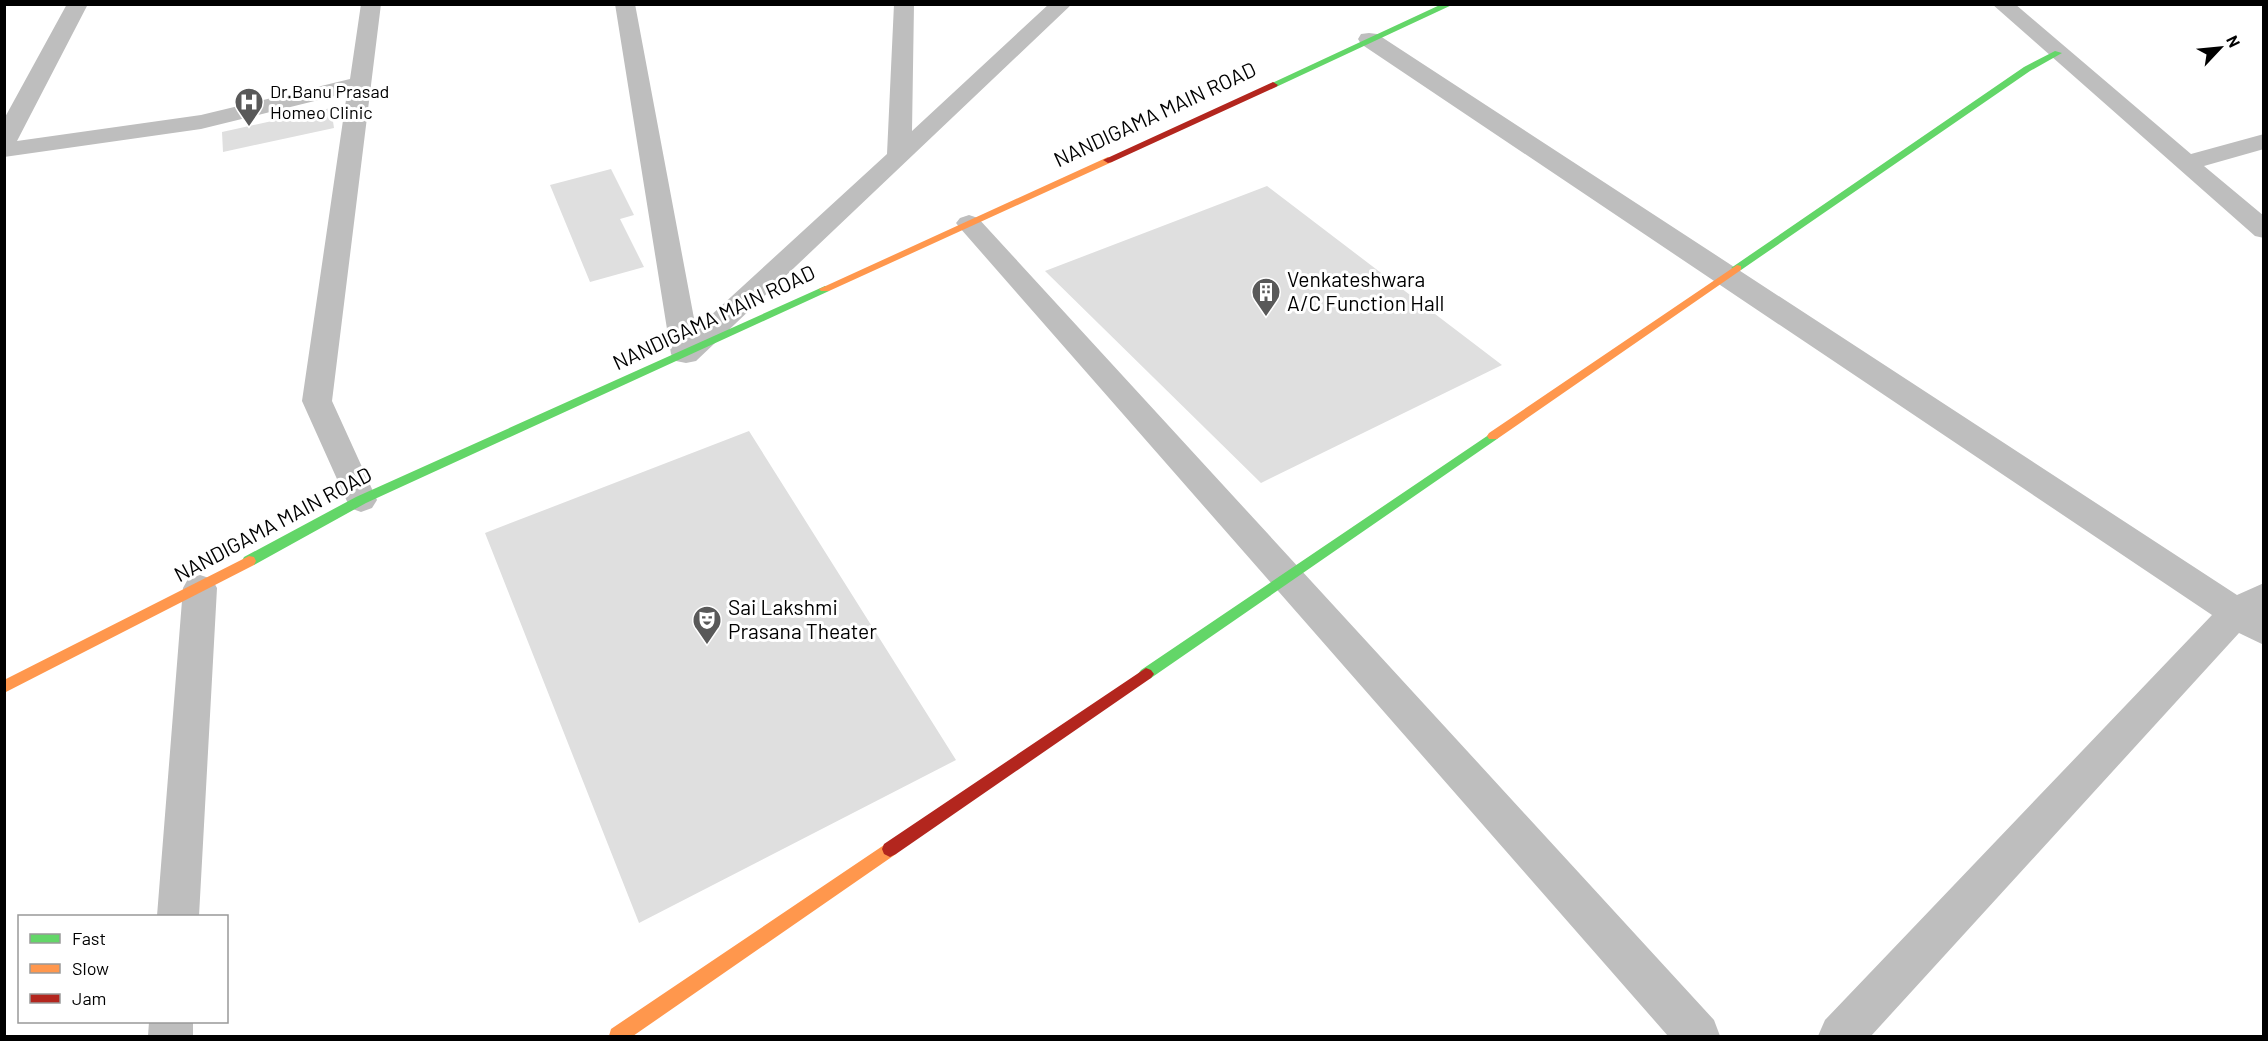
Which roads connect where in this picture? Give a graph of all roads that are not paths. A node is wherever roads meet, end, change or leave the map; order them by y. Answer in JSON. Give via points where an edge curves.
{"nodes":[{"id":1,"x":78,"y":4,"type":"edge"},
{"id":2,"x":371,"y":4,"type":"edge"},
{"id":3,"x":625,"y":4,"type":"edge"},
{"id":4,"x":904,"y":4,"type":"edge"},
{"id":5,"x":1062,"y":4,"type":"edge"},
{"id":6,"x":1450,"y":4,"type":"edge"},
{"id":7,"x":2002,"y":4,"type":"edge"},
{"id":8,"x":1369,"y":39,"type":"junction"},
{"id":9,"x":2058,"y":52,"type":"junction"},
{"id":10,"x":362,"y":83,"type":"junction"},
{"id":11,"x":2264,"y":141,"type":"edge"},
{"id":12,"x":4,"y":142,"type":"edge"},
{"id":13,"x":4,"y":150,"type":"edge"},
{"id":14,"x":899,"y":156,"type":"junction"},
{"id":15,"x":2187,"y":163,"type":"junction"},
{"id":16,"x":969,"y":224,"type":"junction"},
{"id":17,"x":2264,"y":230,"type":"edge"},
{"id":18,"x":1727,"y":275,"type":"junction"},
{"id":19,"x":686,"y":354,"type":"junction"},
{"id":20,"x":361,"y":501,"type":"junction"},
{"id":21,"x":1287,"y":578,"type":"junction"},
{"id":22,"x":200,"y":588,"type":"junction"},
{"id":23,"x":2254,"y":614,"type":"edge"},
{"id":24,"x":4,"y":687,"type":"edge"},
{"id":25,"x":178,"y":915,"type":"edge"},
{"id":26,"x":618,"y":1036,"type":"edge"},
{"id":27,"x":1698,"y":1036,"type":"edge"},
{"id":28,"x":1841,"y":1036,"type":"edge"}],
"edges":[{"from":1,"to":12,"type":"street"},
{"from":2,"to":10,"type":"street"},
{"from":3,"to":19,"type":"street"},
{"from":4,"to":14,"type":"street"},
{"from":5,"to":14,"type":"street"},
{"from":6,"to":8,"type":"street","name":"NANDIGAMA MAIN ROAD"},
{"from":7,"to":9,"type":"street"},
{"from":8,"to":16,"type":"street","name":"NANDIGAMA MAIN ROAD"},
{"from":8,"to":18,"type":"street"},
{"from":9,"to":15,"type":"street"},
{"from":9,"to":18,"type":"street","via":[[2027,69]]},
{"from":10,"to":13,"type":"street","via":[[201,122]]},
{"from":10,"to":20,"type":"street","via":[[317,401]]},
{"from":11,"to":15,"type":"street"},
{"from":14,"to":19,"type":"street"},
{"from":15,"to":17,"type":"street"},
{"from":16,"to":19,"type":"street","name":"NANDIGAMA MAIN ROAD"},
{"from":16,"to":21,"type":"street"},
{"from":18,"to":21,"type":"street"},
{"from":18,"to":23,"type":"street"},
{"from":19,"to":20,"type":"street","name":"NANDIGAMA MAIN ROAD"},
{"from":20,"to":22,"type":"street","name":"NANDIGAMA MAIN ROAD"},
{"from":21,"to":26,"type":"street"},
{"from":21,"to":27,"type":"street"},
{"from":22,"to":24,"type":"street","name":"NANDIGAMA MAIN ROAD"},
{"from":22,"to":25,"type":"street"},
{"from":23,"to":28,"type":"street"}]}
